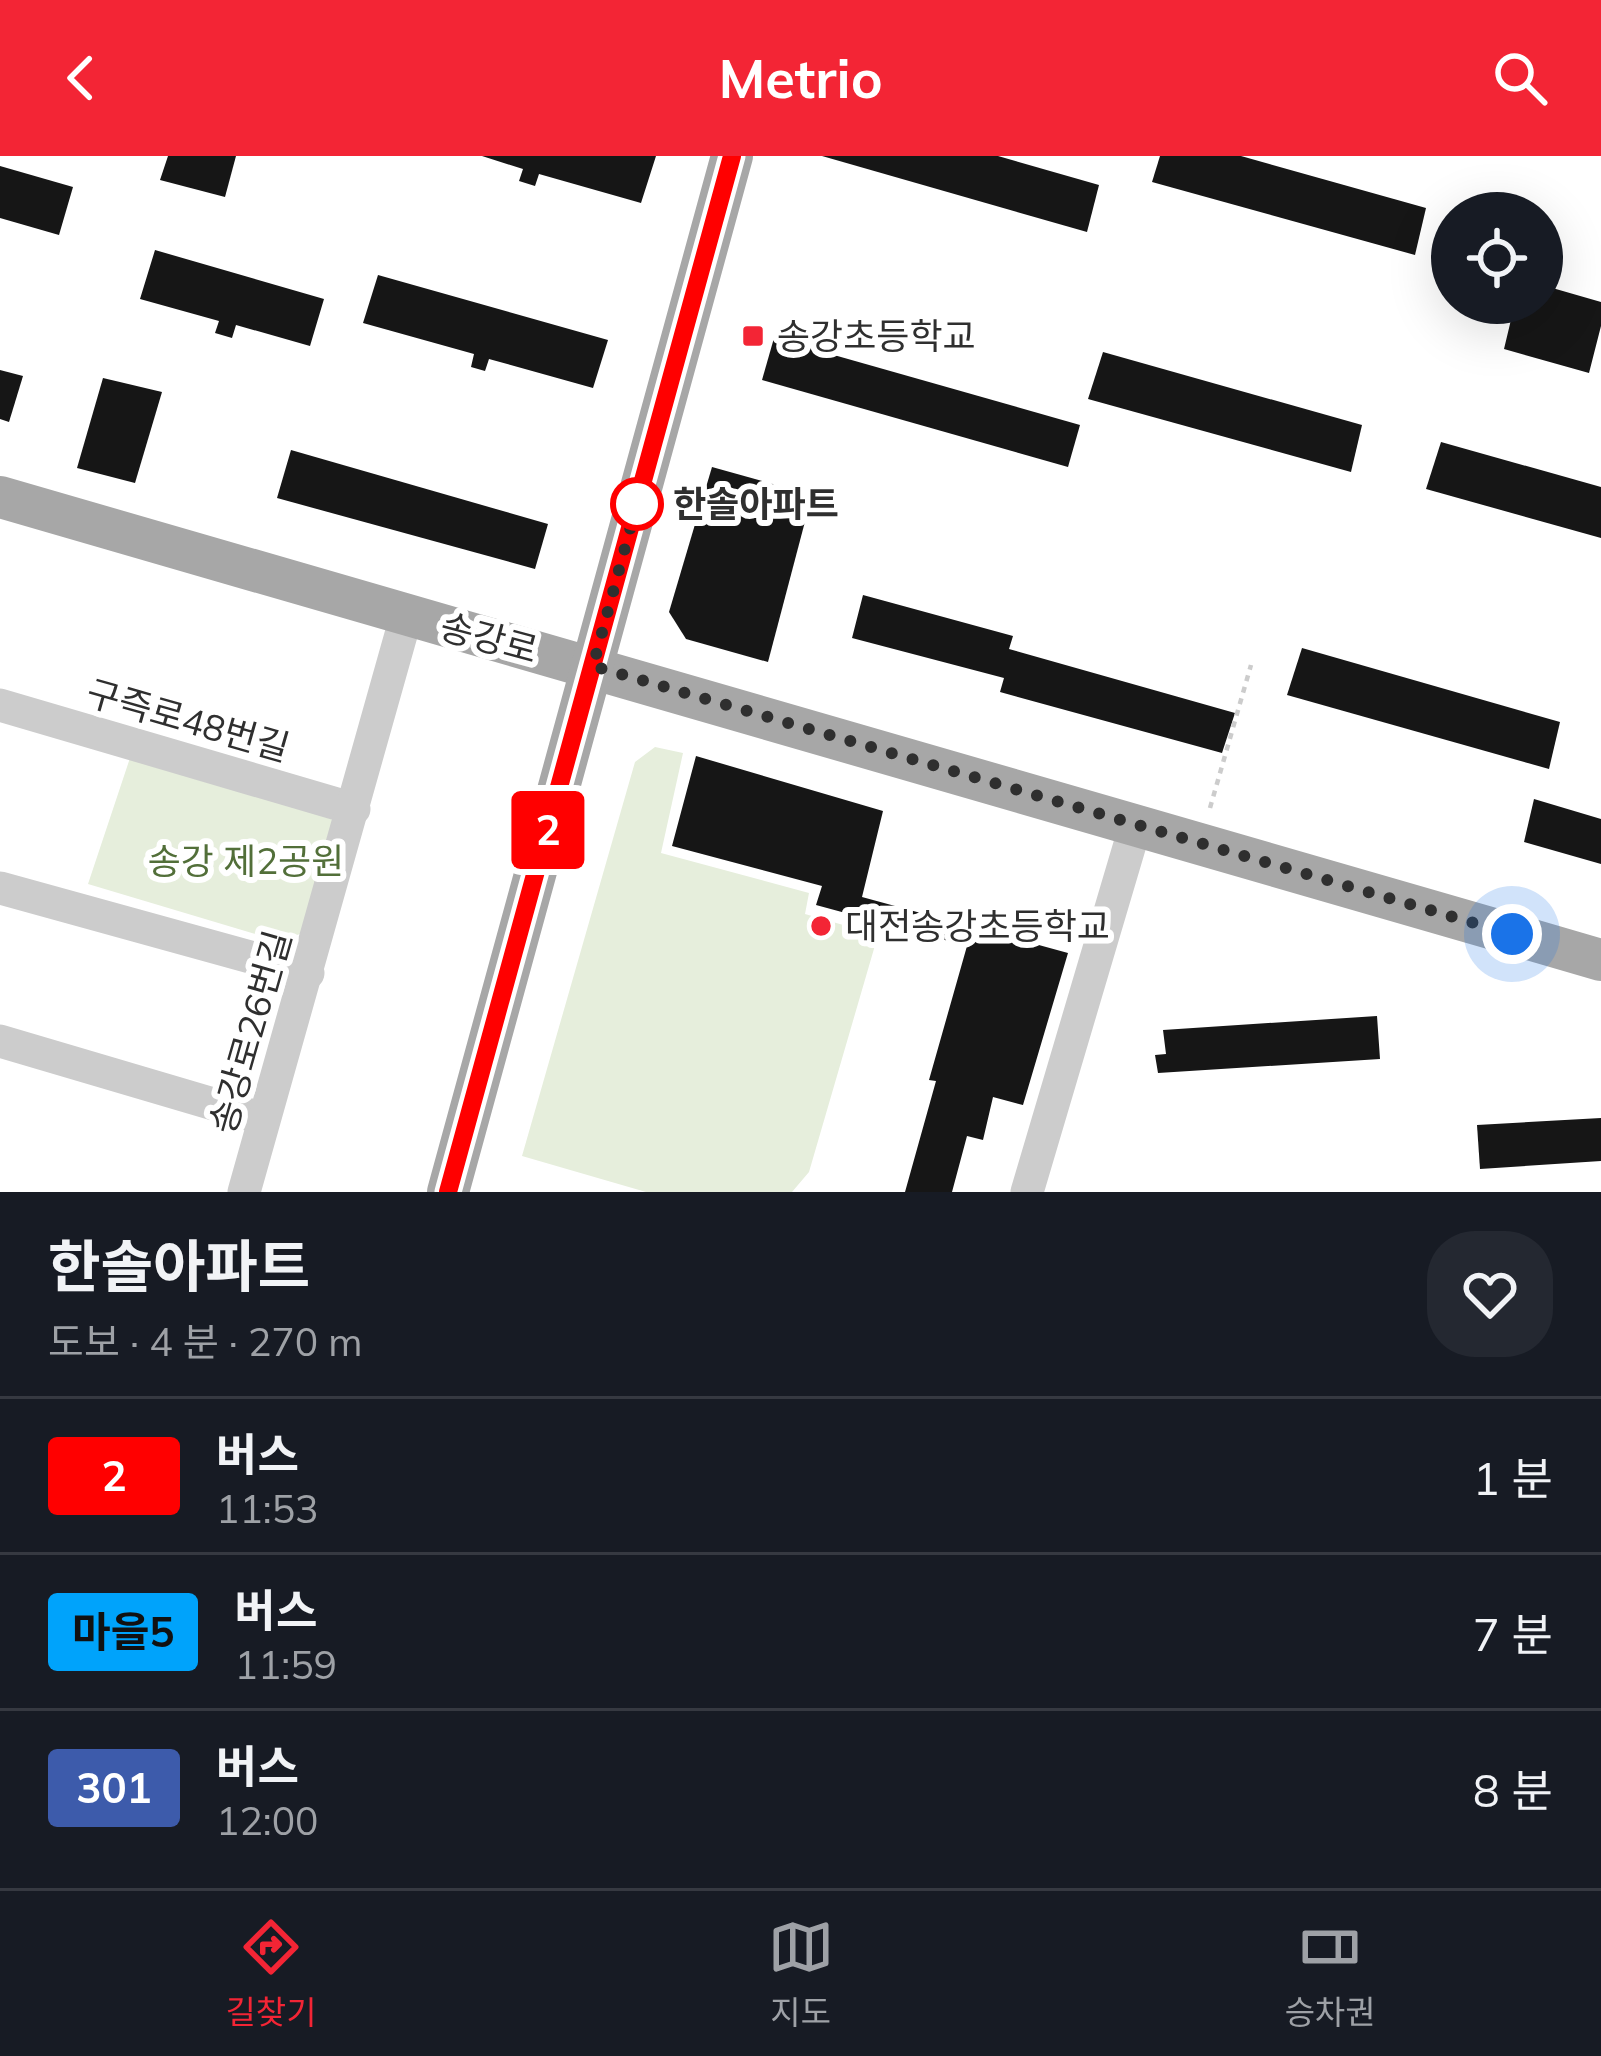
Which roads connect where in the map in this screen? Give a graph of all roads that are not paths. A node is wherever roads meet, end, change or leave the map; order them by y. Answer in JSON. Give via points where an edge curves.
{"nodes":[{"id":1,"x":731,"y":156,"type":"edge"},
{"id":2,"x":0,"y":497,"type":"edge"},
{"id":3,"x":406,"y":616,"type":"junction"},
{"id":4,"x":593,"y":666,"type":"junction"},
{"id":5,"x":0,"y":705,"type":"edge"},
{"id":6,"x":354,"y":809,"type":"junction"},
{"id":7,"x":1136,"y":824,"type":"junction"},
{"id":8,"x":0,"y":888,"type":"edge"},
{"id":9,"x":1601,"y":960,"type":"edge"},
{"id":10,"x":308,"y":973,"type":"junction"},
{"id":11,"x":0,"y":1041,"type":"edge"},
{"id":12,"x":263,"y":1119,"type":"junction"},
{"id":13,"x":244,"y":1192,"type":"edge"},
{"id":14,"x":448,"y":1192,"type":"edge"},
{"id":15,"x":1027,"y":1192,"type":"edge"}],
"edges":[{"from":1,"to":4,"type":"main road"},
{"from":2,"to":3,"type":"main road","name":"송강로"},
{"from":3,"to":4,"type":"main road","name":"송강로"},
{"from":3,"to":6,"type":"street","name":"송강로26번길"},
{"from":4,"to":7,"type":"main road","name":"송강로"},
{"from":4,"to":14,"type":"main road"},
{"from":5,"to":6,"type":"street","name":"구즉로48번길"},
{"from":6,"to":10,"type":"street","name":"송강로26번길"},
{"from":7,"to":9,"type":"main road","name":"송강로"},
{"from":7,"to":15,"type":"street"},
{"from":8,"to":10,"type":"street"},
{"from":10,"to":12,"type":"street","name":"송강로26번길"},
{"from":11,"to":12,"type":"street"},
{"from":12,"to":13,"type":"street","name":"송강로26번길"}]}
